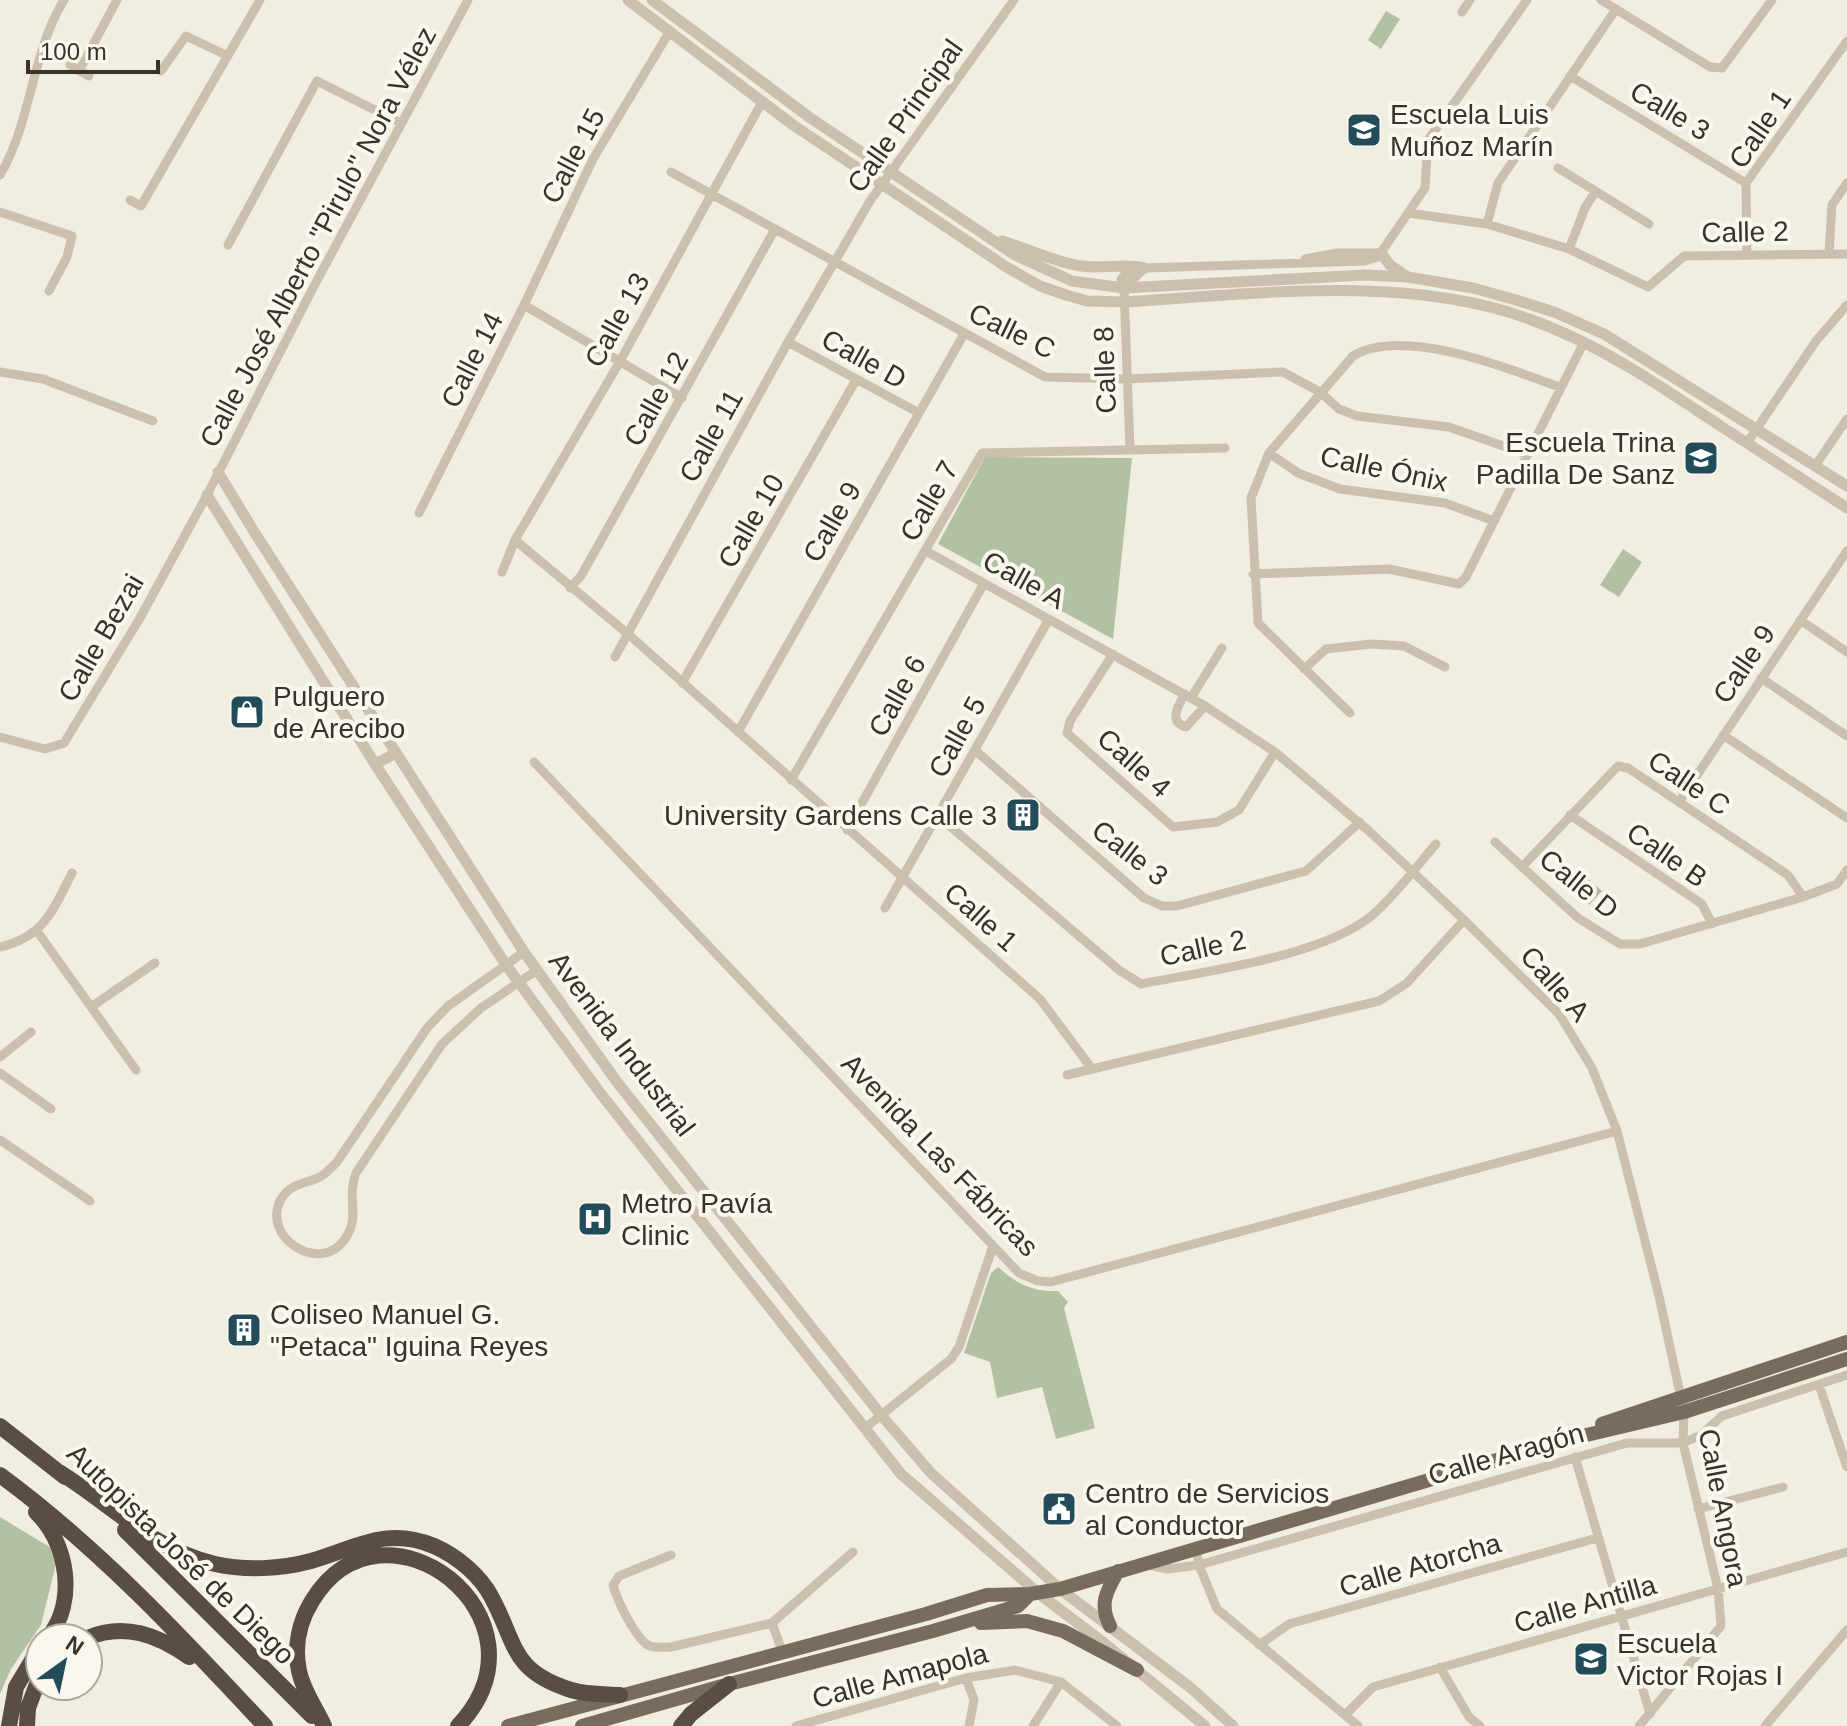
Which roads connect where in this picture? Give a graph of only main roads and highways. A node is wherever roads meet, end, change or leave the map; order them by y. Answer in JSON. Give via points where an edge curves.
{"nodes":[{"id":1,"x":1847,"y":1342,"type":"edge"},
{"id":2,"x":1847,"y":1359,"type":"edge"},
{"id":3,"x":0,"y":1426,"type":"edge"},
{"id":4,"x":1561,"y":1441,"type":"junction"},
{"id":5,"x":59,"y":1472,"type":"junction"},
{"id":6,"x":0,"y":1476,"type":"edge"},
{"id":7,"x":1118,"y":1571,"type":"junction"},
{"id":8,"x":1034,"y":1594,"type":"junction"},
{"id":9,"x":56,"y":1622,"type":"edge"},
{"id":10,"x":1110,"y":1626,"type":"road end"},
{"id":11,"x":933,"y":1631,"type":"junction"},
{"id":12,"x":104,"y":1634,"type":"edge"},
{"id":13,"x":1137,"y":1670,"type":"road end"},
{"id":14,"x":24,"y":1674,"type":"edge"},
{"id":15,"x":729,"y":1684,"type":"junction"},
{"id":16,"x":235,"y":1694,"type":"junction"},
{"id":17,"x":620,"y":1695,"type":"junction"},
{"id":18,"x":30,"y":1702,"type":"edge"},
{"id":19,"x":9,"y":1726,"type":"edge"},
{"id":20,"x":27,"y":1726,"type":"edge"},
{"id":21,"x":265,"y":1726,"type":"edge"},
{"id":22,"x":323,"y":1726,"type":"edge"},
{"id":23,"x":458,"y":1726,"type":"edge"},
{"id":24,"x":508,"y":1726,"type":"edge"},
{"id":25,"x":582,"y":1726,"type":"edge"},
{"id":26,"x":681,"y":1726,"type":"edge"}],
"edges":[{"from":1,"to":4,"type":"main road"},
{"from":2,"to":4,"type":"main road","via":[[1684,1412]]},
{"from":3,"to":5,"type":"highway","name":"Autopista José de Diego"},
{"from":4,"to":7,"type":"main road"},
{"from":5,"to":17,"type":"highway","via":[[146,1535],[216,1564],[285,1567],[383,1538],[436,1547],[481,1582],[526,1665],[570,1689]]},
{"from":5,"to":22,"type":"highway","name":"Autopista José de Diego","via":[[138,1542]]},
{"from":6,"to":9,"type":"highway","via":[[39,1515],[60,1549],[66,1588]]},
{"from":6,"to":16,"type":"highway","via":[[76,1536]]},
{"from":7,"to":8,"type":"main road"},
{"from":7,"to":10,"type":"main road","via":[[1103,1599]]},
{"from":8,"to":11,"type":"main road","via":[[1018,1606]]},
{"from":8,"to":17,"type":"main road","via":[[987,1595]]},
{"from":11,"to":13,"type":"main road","via":[[1027,1621],[1063,1631]]},
{"from":11,"to":15,"type":"main road"},
{"from":12,"to":16,"type":"highway","via":[[137,1632],[159,1638]]},
{"from":14,"to":19,"type":"highway","via":[[16,1687]]},
{"from":15,"to":25,"type":"main road"},
{"from":15,"to":26,"type":"highway"},
{"from":16,"to":21,"type":"highway"},
{"from":17,"to":24,"type":"main road"},
{"from":18,"to":20,"type":"highway"},
{"from":22,"to":23,"type":"highway","via":[[299,1674],[302,1621],[335,1575],[355,1562],[390,1556],[415,1559],[446,1575],[472,1599],[483,1621],[486,1674],[480,1696]]}]}
